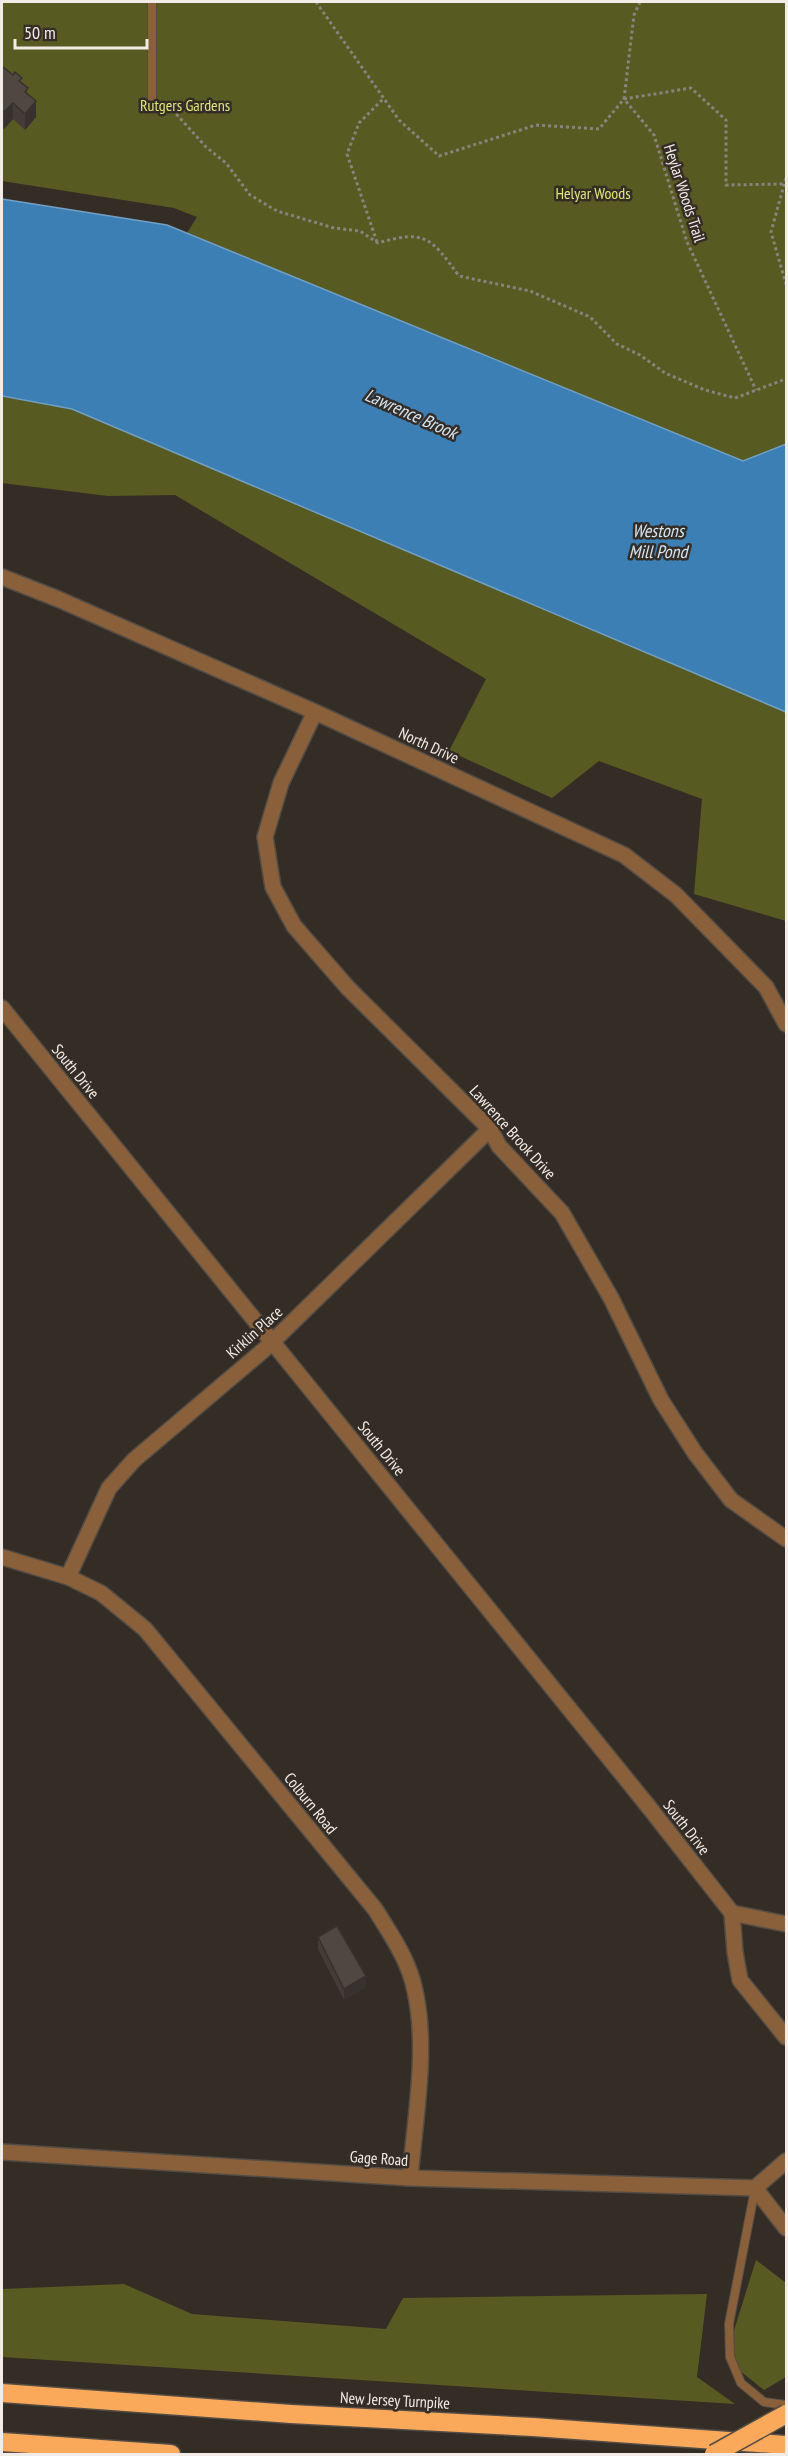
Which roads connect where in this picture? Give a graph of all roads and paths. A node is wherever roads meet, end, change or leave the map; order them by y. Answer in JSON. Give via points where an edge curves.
{"nodes":[{"id":1,"x":152,"y":2,"type":"edge"},
{"id":2,"x":316,"y":2,"type":"edge"},
{"id":3,"x":640,"y":2,"type":"edge"},
{"id":4,"x":384,"y":98,"type":"junction"},
{"id":5,"x":624,"y":99,"type":"junction"},
{"id":6,"x":152,"y":101,"type":"joint"},
{"id":7,"x":786,"y":178,"type":"edge"},
{"id":8,"x":783,"y":184,"type":"junction"},
{"id":9,"x":378,"y":243,"type":"junction"},
{"id":10,"x":786,"y":284,"type":"edge"},
{"id":11,"x":786,"y":379,"type":"edge"},
{"id":12,"x":756,"y":390,"type":"junction"},
{"id":13,"x":2,"y":577,"type":"edge"},
{"id":14,"x":315,"y":712,"type":"junction"},
{"id":15,"x":2,"y":1008,"type":"edge"},
{"id":16,"x":786,"y":1023,"type":"edge"},
{"id":17,"x":490,"y":1129,"type":"junction"},
{"id":18,"x":272,"y":1341,"type":"junction"},
{"id":19,"x":786,"y":1539,"type":"edge"},
{"id":20,"x":2,"y":1557,"type":"edge"},
{"id":21,"x":68,"y":1577,"type":"junction"},
{"id":22,"x":732,"y":1913,"type":"junction"},
{"id":23,"x":786,"y":1924,"type":"edge"},
{"id":24,"x":786,"y":2037,"type":"edge"},
{"id":25,"x":2,"y":2152,"type":"edge"},
{"id":26,"x":786,"y":2161,"type":"edge"},
{"id":27,"x":410,"y":2178,"type":"junction"},
{"id":28,"x":755,"y":2188,"type":"junction"},
{"id":29,"x":786,"y":2228,"type":"edge"},
{"id":30,"x":2,"y":2393,"type":"edge"},
{"id":31,"x":786,"y":2405,"type":"edge"},
{"id":32,"x":786,"y":2414,"type":"edge"},
{"id":33,"x":2,"y":2442,"type":"edge"},
{"id":34,"x":786,"y":2445,"type":"edge"},
{"id":35,"x":171,"y":2454,"type":"edge"},
{"id":36,"x":714,"y":2454,"type":"edge"}],
"edges":[{"from":1,"to":6,"type":"lane"},
{"from":2,"to":4,"type":"path"},
{"from":3,"to":5,"type":"path","via":[[634,15]]},
{"from":4,"to":5,"type":"path","via":[[399,120],[439,156],[536,125],[599,129]]},
{"from":4,"to":9,"type":"path","via":[[359,123],[347,154]]},
{"from":5,"to":8,"type":"path","via":[[691,88],[726,120],[726,185]]},
{"from":5,"to":12,"type":"path","name":"Heylar Woods Trail","via":[[654,135],[687,242]]},
{"from":6,"to":9,"type":"path","via":[[170,107],[226,163],[250,195],[277,211],[334,228],[360,231]]},
{"from":7,"to":8,"type":"path"},
{"from":8,"to":10,"type":"path","via":[[771,232]]},
{"from":9,"to":12,"type":"path","via":[[404,236],[422,238],[438,247],[459,276],[530,291],[590,317],[617,344],[665,373],[735,399]]},
{"from":11,"to":12,"type":"path"},
{"from":13,"to":14,"type":"street","name":"North Drive"},
{"from":14,"to":16,"type":"street","name":"North Drive","via":[[624,855],[676,895],[766,987]]},
{"from":14,"to":17,"type":"street","name":"Lawrence Brook Drive","via":[[281,783],[265,837],[273,887],[294,927],[348,988]]},
{"from":15,"to":18,"type":"street","name":"South Drive"},
{"from":17,"to":18,"type":"street","name":"Kirklin Place"},
{"from":17,"to":19,"type":"street","name":"Lawrence Brook Drive","via":[[499,1146],[562,1213],[611,1298],[661,1400],[695,1453],[731,1500]]},
{"from":18,"to":21,"type":"street","name":"Kirklin Place","via":[[134,1460],[109,1488]]},
{"from":18,"to":22,"type":"street","name":"South Drive"},
{"from":20,"to":21,"type":"street","name":"Colburn Road"},
{"from":21,"to":27,"type":"street","name":"Colburn Road","via":[[101,1593],[145,1629],[375,1909],[402,1953],[415,1990],[419,2035]]},
{"from":22,"to":23,"type":"street"},
{"from":22,"to":24,"type":"street","via":[[740,1980]]},
{"from":25,"to":27,"type":"street","name":"Gage Road"},
{"from":26,"to":28,"type":"street"},
{"from":27,"to":28,"type":"street","name":"Gage Road"},
{"from":28,"to":29,"type":"street"},
{"from":28,"to":31,"type":"lane","via":[[729,2324],[730,2357],[741,2383],[764,2402]]},
{"from":30,"to":34,"type":"highway","name":"New Jersey Turnpike"},
{"from":32,"to":36,"type":"highway","bridge":true},
{"from":33,"to":35,"type":"highway"}]}
